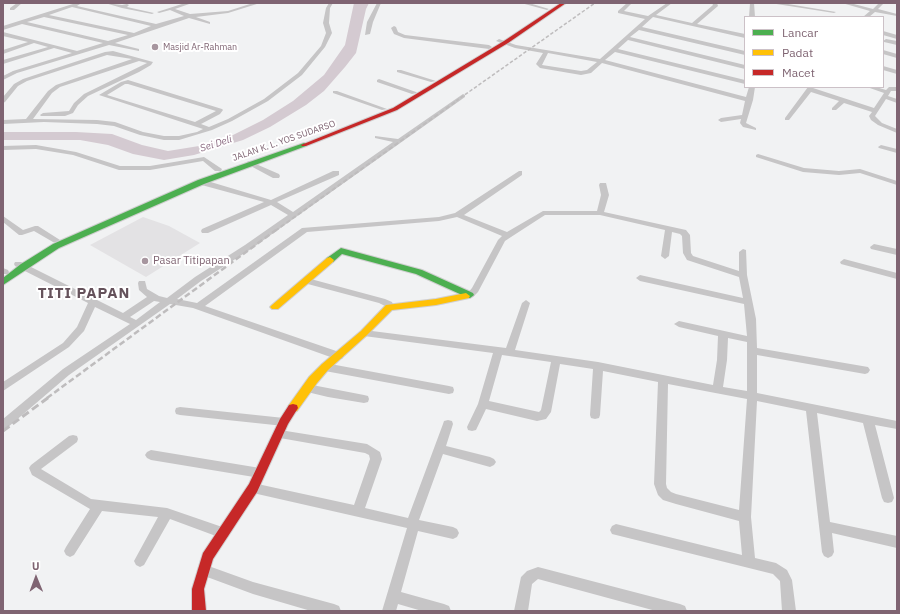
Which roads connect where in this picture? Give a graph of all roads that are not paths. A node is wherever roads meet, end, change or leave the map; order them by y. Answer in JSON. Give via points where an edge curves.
{"nodes":[{"id":1,"x":20,"y":3,"type":"edge"},
{"id":2,"x":80,"y":3,"type":"edge"},
{"id":3,"x":108,"y":3,"type":"edge"},
{"id":4,"x":132,"y":3,"type":"edge"},
{"id":5,"x":190,"y":3,"type":"edge"},
{"id":6,"x":241,"y":3,"type":"edge"},
{"id":7,"x":331,"y":3,"type":"edge"},
{"id":8,"x":379,"y":3,"type":"edge"},
{"id":9,"x":523,"y":3,"type":"edge"},
{"id":10,"x":557,"y":3,"type":"edge"},
{"id":11,"x":564,"y":3,"type":"edge"},
{"id":12,"x":630,"y":3,"type":"edge"},
{"id":13,"x":670,"y":3,"type":"edge"},
{"id":14,"x":714,"y":3,"type":"edge"},
{"id":15,"x":752,"y":3,"type":"edge"},
{"id":16,"x":772,"y":3,"type":"edge"},
{"id":17,"x":779,"y":3,"type":"edge"},
{"id":18,"x":844,"y":3,"type":"edge"},
{"id":19,"x":882,"y":3,"type":"edge"},
{"id":20,"x":73,"y":4,"type":"edge"},
{"id":21,"x":252,"y":5,"type":"edge"},
{"id":22,"x":122,"y":7,"type":"junction"},
{"id":23,"x":186,"y":9,"type":"dead end"},
{"id":24,"x":547,"y":9,"type":"junction"},
{"id":25,"x":12,"y":10,"type":"dead end"},
{"id":26,"x":88,"y":10,"type":"junction"},
{"id":27,"x":872,"y":10,"type":"junction"},
{"id":28,"x":159,"y":12,"type":"dead end"},
{"id":29,"x":170,"y":12,"type":"junction"},
{"id":30,"x":178,"y":12,"type":"junction"},
{"id":31,"x":834,"y":12,"type":"dead end"},
{"id":32,"x":152,"y":13,"type":"dead end"},
{"id":33,"x":798,"y":14,"type":"dead end"},
{"id":34,"x":897,"y":14,"type":"edge"},
{"id":35,"x":43,"y":15,"type":"junction"},
{"id":36,"x":189,"y":16,"type":"junction"},
{"id":37,"x":752,"y":16,"type":"edge"},
{"id":38,"x":867,"y":16,"type":"edge"},
{"id":39,"x":651,"y":17,"type":"junction"},
{"id":40,"x":177,"y":21,"type":"junction"},
{"id":41,"x":21,"y":22,"type":"junction"},
{"id":42,"x":208,"y":23,"type":"dead end"},
{"id":43,"x":165,"y":24,"type":"junction"},
{"id":44,"x":185,"y":24,"type":"dead end"},
{"id":45,"x":694,"y":24,"type":"junction"},
{"id":46,"x":3,"y":26,"type":"edge"},
{"id":47,"x":156,"y":26,"type":"junction"},
{"id":48,"x":175,"y":28,"type":"dead end"},
{"id":49,"x":394,"y":28,"type":"dead end"},
{"id":50,"x":638,"y":28,"type":"junction"},
{"id":51,"x":744,"y":30,"type":"edge"},
{"id":52,"x":884,"y":33,"type":"edge"},
{"id":53,"x":3,"y":34,"type":"edge"},
{"id":54,"x":367,"y":34,"type":"dead end"},
{"id":55,"x":135,"y":35,"type":"junction"},
{"id":56,"x":452,"y":35,"type":"dead end"},
{"id":57,"x":738,"y":35,"type":"junction"},
{"id":58,"x":744,"y":36,"type":"edge"},
{"id":59,"x":897,"y":36,"type":"edge"},
{"id":60,"x":12,"y":37,"type":"junction"},
{"id":61,"x":626,"y":38,"type":"junction"},
{"id":62,"x":3,"y":40,"type":"edge"},
{"id":63,"x":425,"y":40,"type":"junction"},
{"id":64,"x":502,"y":41,"type":"junction"},
{"id":65,"x":886,"y":41,"type":"dead end"},
{"id":66,"x":33,"y":42,"type":"junction"},
{"id":67,"x":447,"y":42,"type":"junction"},
{"id":68,"x":896,"y":43,"type":"edge"},
{"id":69,"x":108,"y":44,"type":"junction"},
{"id":70,"x":458,"y":44,"type":"junction"},
{"id":71,"x":419,"y":45,"type":"dead end"},
{"id":72,"x":53,"y":47,"type":"junction"},
{"id":73,"x":489,"y":47,"type":"junction"},
{"id":74,"x":137,"y":50,"type":"dead end"},
{"id":75,"x":454,"y":50,"type":"dead end"},
{"id":76,"x":614,"y":50,"type":"junction"},
{"id":77,"x":3,"y":52,"type":"edge"},
{"id":78,"x":546,"y":52,"type":"junction"},
{"id":79,"x":884,"y":52,"type":"edge"},
{"id":80,"x":80,"y":53,"type":"junction"},
{"id":81,"x":744,"y":53,"type":"edge"},
{"id":82,"x":897,"y":56,"type":"edge"},
{"id":83,"x":140,"y":59,"type":"junction"},
{"id":84,"x":3,"y":62,"type":"edge"},
{"id":85,"x":601,"y":62,"type":"junction"},
{"id":86,"x":884,"y":65,"type":"edge"},
{"id":87,"x":744,"y":67,"type":"edge"},
{"id":88,"x":399,"y":71,"type":"dead end"},
{"id":89,"x":897,"y":72,"type":"edge"},
{"id":90,"x":3,"y":78,"type":"edge"},
{"id":91,"x":378,"y":81,"type":"dead end"},
{"id":92,"x":433,"y":81,"type":"junction"},
{"id":93,"x":744,"y":82,"type":"edge"},
{"id":94,"x":752,"y":88,"type":"edge"},
{"id":95,"x":810,"y":88,"type":"edge"},
{"id":96,"x":872,"y":88,"type":"edge"},
{"id":97,"x":897,"y":89,"type":"edge"},
{"id":98,"x":335,"y":92,"type":"dead end"},
{"id":99,"x":414,"y":93,"type":"junction"},
{"id":100,"x":886,"y":95,"type":"junction"},
{"id":101,"x":463,"y":96,"type":"dead end"},
{"id":102,"x":750,"y":100,"type":"junction"},
{"id":103,"x":3,"y":101,"type":"edge"},
{"id":104,"x":842,"y":101,"type":"junction"},
{"id":105,"x":897,"y":101,"type":"edge"},
{"id":106,"x":384,"y":109,"type":"junction"},
{"id":107,"x":834,"y":110,"type":"dead end"},
{"id":108,"x":876,"y":111,"type":"junction"},
{"id":109,"x":3,"y":116,"type":"edge"},
{"id":110,"x":746,"y":116,"type":"junction"},
{"id":111,"x":30,"y":118,"type":"junction"},
{"id":112,"x":787,"y":119,"type":"dead end"},
{"id":113,"x":720,"y":120,"type":"dead end"},
{"id":114,"x":3,"y":122,"type":"edge"},
{"id":115,"x":195,"y":125,"type":"junction"},
{"id":116,"x":210,"y":129,"type":"junction"},
{"id":117,"x":754,"y":130,"type":"dead end"},
{"id":118,"x":897,"y":131,"type":"edge"},
{"id":119,"x":377,"y":137,"type":"dead end"},
{"id":120,"x":398,"y":141,"type":"junction"},
{"id":121,"x":881,"y":147,"type":"dead end"},
{"id":122,"x":3,"y":148,"type":"edge"},
{"id":123,"x":897,"y":150,"type":"edge"},
{"id":124,"x":758,"y":156,"type":"dead end"},
{"id":125,"x":249,"y":163,"type":"junction"},
{"id":126,"x":218,"y":169,"type":"junction"},
{"id":127,"x":336,"y":173,"type":"dead end"},
{"id":128,"x":519,"y":173,"type":"dead end"},
{"id":129,"x":276,"y":176,"type":"dead end"},
{"id":130,"x":201,"y":182,"type":"junction"},
{"id":131,"x":897,"y":183,"type":"edge"},
{"id":132,"x":603,"y":185,"type":"dead end"},
{"id":133,"x":271,"y":202,"type":"junction"},
{"id":134,"x":141,"y":204,"type":"junction"},
{"id":135,"x":600,"y":213,"type":"junction"},
{"id":136,"x":293,"y":215,"type":"junction"},
{"id":137,"x":458,"y":215,"type":"junction"},
{"id":138,"x":3,"y":218,"type":"edge"},
{"id":139,"x":670,"y":228,"type":"junction"},
{"id":140,"x":205,"y":231,"type":"dead end"},
{"id":141,"x":508,"y":235,"type":"junction"},
{"id":142,"x":56,"y":240,"type":"junction"},
{"id":143,"x":874,"y":247,"type":"dead end"},
{"id":144,"x":744,"y":252,"type":"dead end"},
{"id":145,"x":897,"y":252,"type":"edge"},
{"id":146,"x":665,"y":256,"type":"dead end"},
{"id":147,"x":844,"y":262,"type":"dead end"},
{"id":148,"x":21,"y":265,"type":"junction"},
{"id":149,"x":4,"y":272,"type":"edge"},
{"id":150,"x":743,"y":275,"type":"junction"},
{"id":151,"x":897,"y":276,"type":"edge"},
{"id":152,"x":640,"y":278,"type":"dead end"},
{"id":153,"x":307,"y":281,"type":"junction"},
{"id":154,"x":3,"y":282,"type":"edge"},
{"id":155,"x":142,"y":283,"type":"dead end"},
{"id":156,"x":470,"y":295,"type":"junction"},
{"id":157,"x":153,"y":297,"type":"junction"},
{"id":158,"x":167,"y":301,"type":"junction"},
{"id":159,"x":93,"y":302,"type":"junction"},
{"id":160,"x":748,"y":302,"type":"junction"},
{"id":161,"x":526,"y":303,"type":"dead end"},
{"id":162,"x":198,"y":306,"type":"junction"},
{"id":163,"x":275,"y":307,"type":"dead end"},
{"id":164,"x":389,"y":307,"type":"junction"},
{"id":165,"x":123,"y":317,"type":"junction"},
{"id":166,"x":137,"y":324,"type":"junction"},
{"id":167,"x":679,"y":324,"type":"dead end"},
{"id":168,"x":364,"y":333,"type":"junction"},
{"id":169,"x":723,"y":334,"type":"junction"},
{"id":170,"x":752,"y":340,"type":"junction"},
{"id":171,"x":504,"y":351,"type":"junction"},
{"id":172,"x":752,"y":351,"type":"junction"},
{"id":173,"x":339,"y":356,"type":"junction"},
{"id":174,"x":556,"y":359,"type":"junction"},
{"id":175,"x":598,"y":366,"type":"junction"},
{"id":176,"x":325,"y":367,"type":"junction"},
{"id":177,"x":865,"y":370,"type":"dead end"},
{"id":178,"x":663,"y":378,"type":"junction"},
{"id":179,"x":3,"y":388,"type":"edge"},
{"id":180,"x":307,"y":388,"type":"junction"},
{"id":181,"x":449,"y":390,"type":"dead end"},
{"id":182,"x":717,"y":390,"type":"junction"},
{"id":183,"x":752,"y":397,"type":"junction"},
{"id":184,"x":364,"y":399,"type":"dead end"},
{"id":185,"x":483,"y":404,"type":"junction"},
{"id":186,"x":811,"y":407,"type":"junction"},
{"id":187,"x":180,"y":411,"type":"dead end"},
{"id":188,"x":595,"y":416,"type":"dead end"},
{"id":189,"x":868,"y":420,"type":"junction"},
{"id":190,"x":284,"y":422,"type":"junction"},
{"id":191,"x":448,"y":424,"type":"dead end"},
{"id":192,"x":3,"y":425,"type":"edge"},
{"id":193,"x":897,"y":425,"type":"edge"},
{"id":194,"x":472,"y":427,"type":"dead end"},
{"id":195,"x":280,"y":434,"type":"junction"},
{"id":196,"x":73,"y":439,"type":"dead end"},
{"id":197,"x":439,"y":449,"type":"junction"},
{"id":198,"x":151,"y":455,"type":"dead end"},
{"id":199,"x":490,"y":462,"type":"dead end"},
{"id":200,"x":260,"y":473,"type":"junction"},
{"id":201,"x":253,"y":488,"type":"junction"},
{"id":202,"x":888,"y":498,"type":"dead end"},
{"id":203,"x":99,"y":505,"type":"junction"},
{"id":204,"x":358,"y":511,"type":"junction"},
{"id":205,"x":167,"y":513,"type":"junction"},
{"id":206,"x":745,"y":517,"type":"junction"},
{"id":207,"x":413,"y":524,"type":"junction"},
{"id":208,"x":825,"y":526,"type":"junction"},
{"id":209,"x":616,"y":530,"type":"dead end"},
{"id":210,"x":224,"y":533,"type":"junction"},
{"id":211,"x":453,"y":533,"type":"dead end"},
{"id":212,"x":897,"y":542,"type":"edge"},
{"id":213,"x":70,"y":551,"type":"dead end"},
{"id":214,"x":828,"y":552,"type":"dead end"},
{"id":215,"x":140,"y":561,"type":"dead end"},
{"id":216,"x":749,"y":562,"type":"junction"},
{"id":217,"x":203,"y":570,"type":"junction"},
{"id":218,"x":393,"y":596,"type":"junction"},
{"id":219,"x":199,"y":611,"type":"edge"},
{"id":220,"x":334,"y":611,"type":"edge"},
{"id":221,"x":389,"y":611,"type":"edge"},
{"id":222,"x":444,"y":611,"type":"edge"},
{"id":223,"x":521,"y":611,"type":"edge"},
{"id":224,"x":680,"y":611,"type":"edge"},
{"id":225,"x":789,"y":611,"type":"edge"}],
"edges":[{"from":1,"to":25,"type":"street"},
{"from":2,"to":20,"type":"street"},
{"from":3,"to":22,"type":"street"},
{"from":3,"to":26,"type":"street"},
{"from":4,"to":22,"type":"street"},
{"from":5,"to":29,"type":"street"},
{"from":6,"to":21,"type":"street","via":[[238,5]]},
{"from":7,"to":116,"type":"street","via":[[326,23],[329,33],[300,74],[266,100]]},
{"from":8,"to":54,"type":"street"},
{"from":9,"to":24,"type":"street"},
{"from":10,"to":24,"type":"main road","name":"JALAN K. L. YOS SUDARSO"},
{"from":11,"to":64,"type":"main road","name":"JALAN K. L. YOS SUDARSO"},
{"from":12,"to":39,"type":"street","via":[[620,12]]},
{"from":13,"to":39,"type":"street"},
{"from":14,"to":45,"type":"street","via":[[716,5]]},
{"from":15,"to":37,"type":"street"},
{"from":16,"to":17,"type":"street"},
{"from":17,"to":31,"type":"street"},
{"from":17,"to":33,"type":"street"},
{"from":18,"to":27,"type":"street"},
{"from":19,"to":27,"type":"street"},
{"from":20,"to":26,"type":"street"},
{"from":20,"to":35,"type":"street"},
{"from":20,"to":46,"type":"street"},
{"from":21,"to":36,"type":"street","via":[[228,12]]},
{"from":22,"to":32,"type":"street"},
{"from":23,"to":30,"type":"street"},
{"from":24,"to":64,"type":"main road","name":"JALAN K. L. YOS SUDARSO"},
{"from":26,"to":47,"type":"street"},
{"from":27,"to":34,"type":"street"},
{"from":27,"to":38,"type":"street"},
{"from":28,"to":29,"type":"street"},
{"from":29,"to":30,"type":"street"},
{"from":30,"to":36,"type":"street"},
{"from":35,"to":41,"type":"street"},
{"from":35,"to":55,"type":"street"},
{"from":36,"to":40,"type":"street"},
{"from":36,"to":42,"type":"street"},
{"from":39,"to":45,"type":"street"},
{"from":39,"to":50,"type":"street"},
{"from":40,"to":43,"type":"street"},
{"from":40,"to":44,"type":"street"},
{"from":41,"to":46,"type":"street"},
{"from":41,"to":69,"type":"street"},
{"from":43,"to":47,"type":"street"},
{"from":43,"to":48,"type":"street"},
{"from":45,"to":57,"type":"street"},
{"from":47,"to":55,"type":"street"},
{"from":49,"to":63,"type":"street","via":[[402,38]]},
{"from":50,"to":61,"type":"street"},
{"from":50,"to":81,"type":"street"},
{"from":51,"to":57,"type":"street"},
{"from":52,"to":59,"type":"street"},
{"from":53,"to":60,"type":"street"},
{"from":55,"to":69,"type":"street"},
{"from":56,"to":67,"type":"street"},
{"from":57,"to":58,"type":"street"},
{"from":60,"to":62,"type":"street"},
{"from":60,"to":66,"type":"street"},
{"from":61,"to":76,"type":"street"},
{"from":61,"to":87,"type":"street"},
{"from":63,"to":67,"type":"street"},
{"from":63,"to":71,"type":"street"},
{"from":64,"to":73,"type":"main road","name":"JALAN K. L. YOS SUDARSO"},
{"from":64,"to":78,"type":"street"},
{"from":64,"to":125,"type":"main road","name":"JALAN K. L. YOS SUDARSO","via":[[395,109],[344,130]]},
{"from":65,"to":68,"type":"street"},
{"from":66,"to":72,"type":"street"},
{"from":66,"to":77,"type":"street"},
{"from":67,"to":70,"type":"street"},
{"from":69,"to":74,"type":"street"},
{"from":69,"to":80,"type":"street"},
{"from":70,"to":73,"type":"street"},
{"from":70,"to":75,"type":"street"},
{"from":72,"to":80,"type":"street"},
{"from":72,"to":84,"type":"street"},
{"from":73,"to":92,"type":"main road","name":"JALAN K. L. YOS SUDARSO"},
{"from":76,"to":85,"type":"street"},
{"from":76,"to":93,"type":"street"},
{"from":78,"to":85,"type":"street"},
{"from":78,"to":85,"type":"street","via":[[540,66],[585,73]]},
{"from":79,"to":82,"type":"street"},
{"from":80,"to":90,"type":"street","via":[[15,72]]},
{"from":83,"to":103,"type":"street","via":[[107,53],[18,83]]},
{"from":83,"to":111,"type":"street","via":[[58,86],[50,92]]},
{"from":83,"to":111,"type":"street","via":[[150,63],[86,95],[70,112]]},
{"from":85,"to":102,"type":"street"},
{"from":86,"to":89,"type":"street"},
{"from":88,"to":92,"type":"street"},
{"from":91,"to":99,"type":"street"},
{"from":92,"to":99,"type":"main road","name":"JALAN K. L. YOS SUDARSO"},
{"from":94,"to":102,"type":"street"},
{"from":95,"to":104,"type":"street"},
{"from":95,"to":112,"type":"street"},
{"from":96,"to":100,"type":"street"},
{"from":97,"to":100,"type":"street","via":[[890,88]]},
{"from":98,"to":106,"type":"street"},
{"from":99,"to":106,"type":"main road","name":"JALAN K. L. YOS SUDARSO"},
{"from":100,"to":105,"type":"street"},
{"from":100,"to":108,"type":"street"},
{"from":101,"to":120,"type":"street"},
{"from":102,"to":110,"type":"street"},
{"from":104,"to":107,"type":"street"},
{"from":104,"to":108,"type":"street"},
{"from":106,"to":126,"type":"main road","name":"JALAN K. L. YOS SUDARSO","via":[[346,125]]},
{"from":108,"to":118,"type":"street","via":[[872,116],[873,120]]},
{"from":109,"to":111,"type":"street"},
{"from":110,"to":113,"type":"street"},
{"from":110,"to":117,"type":"street","via":[[744,125]]},
{"from":111,"to":114,"type":"street"},
{"from":111,"to":116,"type":"street","via":[[115,124],[142,134],[164,138],[189,136]]},
{"from":115,"to":115,"type":"street","via":[[102,95],[128,82],[220,110]]},
{"from":115,"to":116,"type":"street"},
{"from":119,"to":120,"type":"street"},
{"from":120,"to":136,"type":"street"},
{"from":121,"to":123,"type":"street"},
{"from":122,"to":126,"type":"street","via":[[36,147],[74,153],[119,168],[163,166],[204,159]]},
{"from":124,"to":131,"type":"street","via":[[803,170],[839,173],[860,171]]},
{"from":125,"to":129,"type":"street"},
{"from":125,"to":130,"type":"main road","name":"JALAN K. L. YOS SUDARSO"},
{"from":126,"to":134,"type":"main road","name":"JALAN K. L. YOS SUDARSO"},
{"from":127,"to":133,"type":"street"},
{"from":128,"to":137,"type":"street"},
{"from":130,"to":133,"type":"street"},
{"from":130,"to":134,"type":"main road","name":"JALAN K. L. YOS SUDARSO"},
{"from":132,"to":135,"type":"street","via":[[604,195]]},
{"from":133,"to":136,"type":"street"},
{"from":133,"to":140,"type":"street"},
{"from":134,"to":142,"type":"main road","name":"JALAN K. L. YOS SUDARSO"},
{"from":134,"to":148,"type":"main road","name":"JALAN K. L. YOS SUDARSO"},
{"from":135,"to":139,"type":"street"},
{"from":135,"to":141,"type":"street","via":[[543,214]]},
{"from":136,"to":158,"type":"street"},
{"from":137,"to":141,"type":"street"},
{"from":137,"to":162,"type":"street","via":[[439,219],[305,230]]},
{"from":138,"to":142,"type":"street","via":[[22,233],[35,228]]},
{"from":139,"to":146,"type":"street"},
{"from":139,"to":150,"type":"street","via":[[686,235],[690,258]]},
{"from":141,"to":156,"type":"street","via":[[502,240]]},
{"from":142,"to":148,"type":"main road","name":"JALAN K. L. YOS SUDARSO"},
{"from":143,"to":145,"type":"street"},
{"from":144,"to":150,"type":"street"},
{"from":147,"to":151,"type":"street"},
{"from":148,"to":149,"type":"main road","name":"JALAN K. L. YOS SUDARSO"},
{"from":148,"to":154,"type":"main road","name":"JALAN K. L. YOS SUDARSO"},
{"from":148,"to":159,"type":"street"},
{"from":150,"to":160,"type":"street"},
{"from":152,"to":160,"type":"street"},
{"from":153,"to":156,"type":"main road","via":[[338,253],[345,252],[424,274]]},
{"from":153,"to":163,"type":"main road"},
{"from":153,"to":164,"type":"street","via":[[382,301],[389,304]]},
{"from":155,"to":157,"type":"street","via":[[143,290]]},
{"from":156,"to":164,"type":"main road"},
{"from":157,"to":158,"type":"street"},
{"from":157,"to":165,"type":"street"},
{"from":158,"to":162,"type":"street"},
{"from":158,"to":166,"type":"street"},
{"from":159,"to":165,"type":"street"},
{"from":159,"to":179,"type":"street","via":[[81,330],[66,345]]},
{"from":160,"to":170,"type":"street"},
{"from":161,"to":171,"type":"street"},
{"from":162,"to":173,"type":"street"},
{"from":164,"to":168,"type":"main road"},
{"from":165,"to":166,"type":"street"},
{"from":166,"to":192,"type":"street","via":[[66,372]]},
{"from":167,"to":169,"type":"street"},
{"from":168,"to":171,"type":"street"},
{"from":168,"to":173,"type":"main road"},
{"from":169,"to":170,"type":"street"},
{"from":169,"to":182,"type":"street"},
{"from":170,"to":172,"type":"street"},
{"from":171,"to":174,"type":"street"},
{"from":171,"to":185,"type":"street"},
{"from":172,"to":177,"type":"street"},
{"from":172,"to":183,"type":"street"},
{"from":173,"to":176,"type":"main road"},
{"from":174,"to":175,"type":"street"},
{"from":174,"to":185,"type":"street","via":[[546,412],[542,416],[531,416]]},
{"from":175,"to":178,"type":"street"},
{"from":175,"to":188,"type":"street"},
{"from":176,"to":180,"type":"main road"},
{"from":176,"to":181,"type":"street"},
{"from":178,"to":182,"type":"street"},
{"from":178,"to":206,"type":"street","via":[[660,484],[662,491],[676,499]]},
{"from":180,"to":184,"type":"street"},
{"from":180,"to":190,"type":"main road"},
{"from":182,"to":183,"type":"street"},
{"from":183,"to":186,"type":"street"},
{"from":183,"to":206,"type":"street"},
{"from":185,"to":194,"type":"street"},
{"from":186,"to":189,"type":"street"},
{"from":186,"to":208,"type":"street"},
{"from":187,"to":190,"type":"street"},
{"from":189,"to":193,"type":"street"},
{"from":189,"to":202,"type":"street"},
{"from":190,"to":195,"type":"main road"},
{"from":191,"to":197,"type":"street"},
{"from":195,"to":200,"type":"main road"},
{"from":195,"to":204,"type":"street","via":[[373,452],[376,459]]},
{"from":196,"to":203,"type":"street","via":[[34,470],[89,504]]},
{"from":197,"to":199,"type":"street"},
{"from":197,"to":207,"type":"street"},
{"from":198,"to":200,"type":"street"},
{"from":200,"to":201,"type":"main road"},
{"from":201,"to":204,"type":"street"},
{"from":201,"to":210,"type":"main road"},
{"from":203,"to":205,"type":"street"},
{"from":203,"to":213,"type":"street"},
{"from":204,"to":207,"type":"street"},
{"from":205,"to":210,"type":"street"},
{"from":205,"to":215,"type":"street"},
{"from":206,"to":216,"type":"street"},
{"from":207,"to":211,"type":"street"},
{"from":207,"to":218,"type":"street"},
{"from":208,"to":212,"type":"street"},
{"from":208,"to":214,"type":"street"},
{"from":209,"to":216,"type":"street"},
{"from":210,"to":217,"type":"main road","via":[[207,558]]},
{"from":216,"to":225,"type":"street","via":[[776,569],[783,574],[788,588]]},
{"from":217,"to":219,"type":"main road","via":[[198,589]]},
{"from":217,"to":220,"type":"street","via":[[253,588]]},
{"from":218,"to":221,"type":"street"},
{"from":218,"to":222,"type":"street"},
{"from":223,"to":224,"type":"street","via":[[526,581],[531,575],[538,573]]}]}
